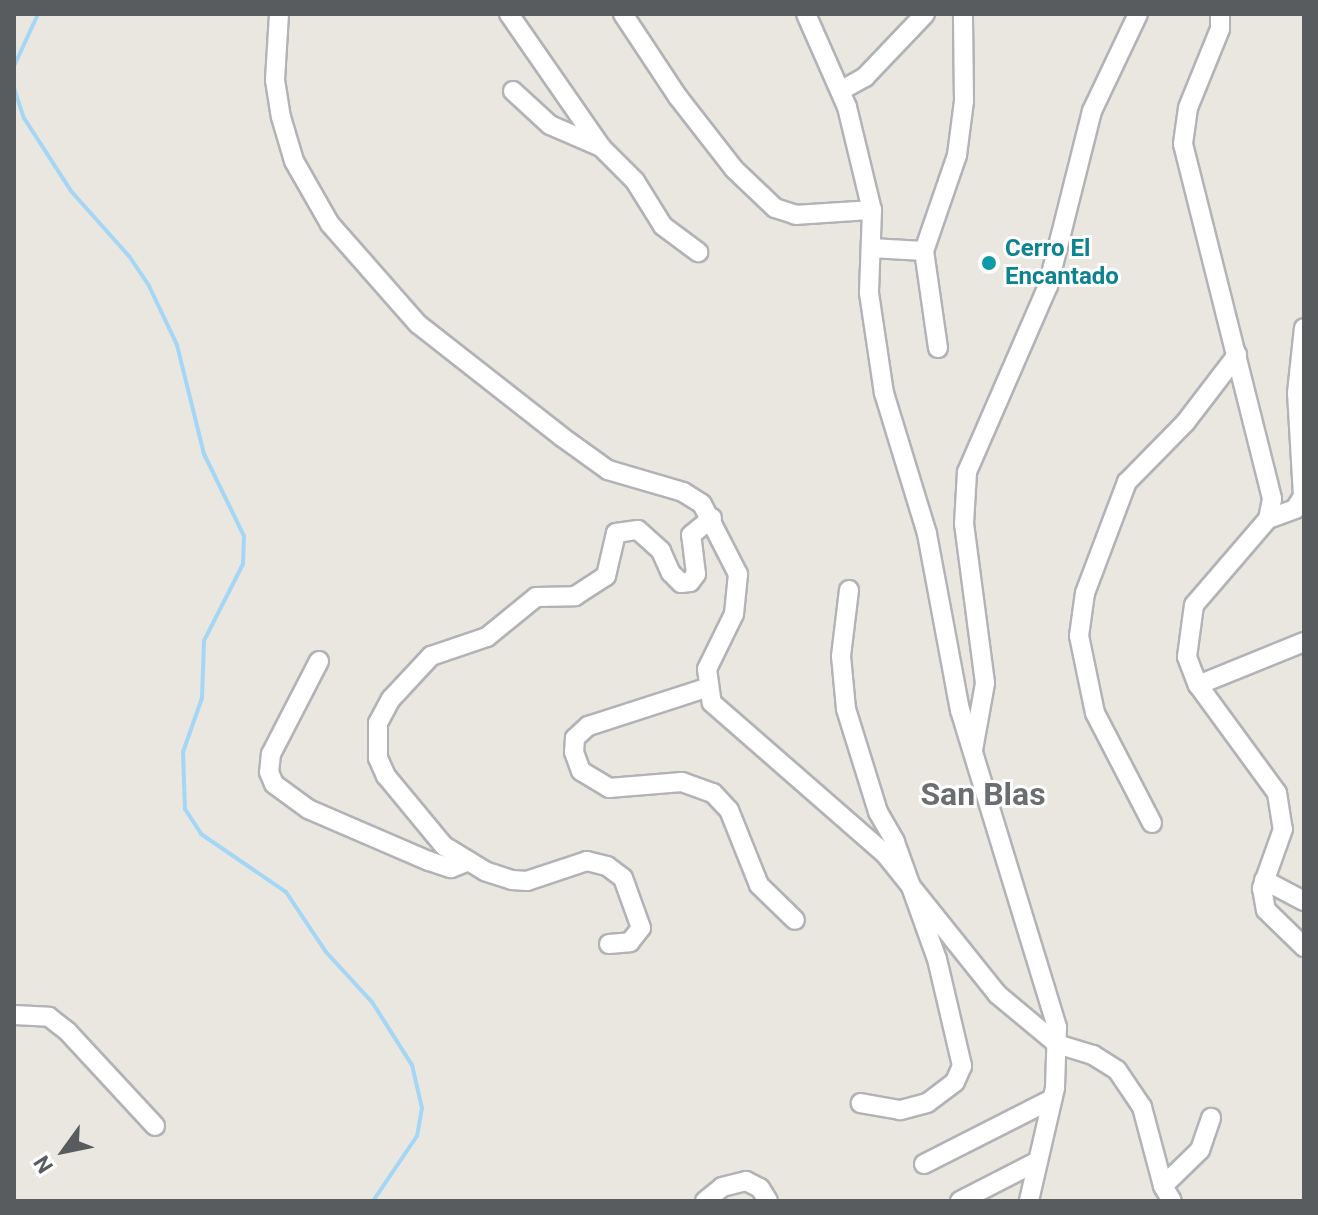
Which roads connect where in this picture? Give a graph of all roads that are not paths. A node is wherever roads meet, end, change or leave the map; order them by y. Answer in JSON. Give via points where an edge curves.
{"nodes":[{"id":1,"x":279,"y":14,"type":"edge"},
{"id":2,"x":509,"y":14,"type":"edge"},
{"id":3,"x":623,"y":14,"type":"edge"},
{"id":4,"x":806,"y":14,"type":"edge"},
{"id":5,"x":925,"y":14,"type":"edge"},
{"id":6,"x":963,"y":14,"type":"edge"},
{"id":7,"x":1138,"y":14,"type":"edge"},
{"id":8,"x":1220,"y":14,"type":"edge"},
{"id":9,"x":513,"y":91,"type":"dead end"},
{"id":10,"x":840,"y":91,"type":"junction"},
{"id":11,"x":601,"y":147,"type":"junction"},
{"id":12,"x":872,"y":210,"type":"junction"},
{"id":13,"x":871,"y":248,"type":"junction"},
{"id":14,"x":924,"y":251,"type":"junction"},
{"id":15,"x":698,"y":252,"type":"dead end"},
{"id":16,"x":1304,"y":328,"type":"edge"},
{"id":17,"x":938,"y":348,"type":"dead end"},
{"id":18,"x":1237,"y":355,"type":"junction"},
{"id":19,"x":712,"y":518,"type":"junction"},
{"id":20,"x":1268,"y":519,"type":"junction"},
{"id":21,"x":849,"y":590,"type":"dead end"},
{"id":22,"x":1304,"y":642,"type":"edge"},
{"id":23,"x":319,"y":661,"type":"dead end"},
{"id":24,"x":1198,"y":685,"type":"junction"},
{"id":25,"x":706,"y":688,"type":"junction"},
{"id":26,"x":973,"y":750,"type":"junction"},
{"id":27,"x":1152,"y":823,"type":"dead end"},
{"id":28,"x":469,"y":861,"type":"junction"},
{"id":29,"x":907,"y":879,"type":"junction"},
{"id":30,"x":1264,"y":880,"type":"junction"},
{"id":31,"x":1304,"y":901,"type":"edge"},
{"id":32,"x":795,"y":920,"type":"dead end"},
{"id":33,"x":609,"y":944,"type":"dead end"},
{"id":34,"x":1304,"y":947,"type":"edge"},
{"id":35,"x":14,"y":1015,"type":"edge"},
{"id":36,"x":1057,"y":1044,"type":"junction"},
{"id":37,"x":1052,"y":1099,"type":"junction"},
{"id":38,"x":861,"y":1103,"type":"dead end"},
{"id":39,"x":1211,"y":1118,"type":"dead end"},
{"id":40,"x":155,"y":1126,"type":"dead end"},
{"id":41,"x":1036,"y":1162,"type":"junction"},
{"id":42,"x":924,"y":1164,"type":"dead end"},
{"id":43,"x":1167,"y":1194,"type":"edge"},
{"id":44,"x":705,"y":1201,"type":"edge"},
{"id":45,"x":768,"y":1201,"type":"edge"},
{"id":46,"x":960,"y":1201,"type":"edge"},
{"id":47,"x":1029,"y":1201,"type":"edge"}],
"edges":[{"from":1,"to":19,"type":"street","via":[[275,80],[294,161],[330,224],[392,297],[418,324],[608,470],[683,492]]},
{"from":2,"to":11,"type":"street"},
{"from":3,"to":12,"type":"street","via":[[734,169],[775,208],[796,215]]},
{"from":4,"to":10,"type":"street"},
{"from":5,"to":10,"type":"street","via":[[865,77]]},
{"from":6,"to":14,"type":"street","via":[[964,101],[957,155]]},
{"from":7,"to":26,"type":"street","via":[[1092,111],[1048,286],[967,472],[964,524],[985,683]]},
{"from":8,"to":18,"type":"street","via":[[1220,29],[1188,108],[1183,144]]},
{"from":9,"to":11,"type":"street","via":[[550,125]]},
{"from":10,"to":12,"type":"street"},
{"from":11,"to":15,"type":"street","via":[[635,181],[663,226]]},
{"from":12,"to":13,"type":"street"},
{"from":13,"to":14,"type":"street"},
{"from":13,"to":26,"type":"street","via":[[869,293],[884,393],[927,534]]},
{"from":14,"to":17,"type":"street"},
{"from":16,"to":20,"type":"street","via":[[1297,393],[1303,496],[1295,509]]},
{"from":18,"to":20,"type":"street","via":[[1267,471],[1272,499]]},
{"from":18,"to":27,"type":"street","via":[[1185,423],[1127,482],[1085,593],[1079,636],[1095,713]]},
{"from":19,"to":25,"type":"street","via":[[731,552],[738,598],[707,669]]},
{"from":19,"to":28,"type":"street","via":[[691,535],[696,574],[690,582],[681,583],[661,551],[638,530],[616,533],[610,567],[593,586],[575,596],[528,601],[487,637],[431,656],[391,699],[378,723],[378,758],[430,831]]},
{"from":20,"to":24,"type":"street","via":[[1194,605],[1187,657]]},
{"from":21,"to":29,"type":"street","via":[[841,656],[846,709],[878,812]]},
{"from":22,"to":24,"type":"street"},
{"from":23,"to":28,"type":"street","via":[[271,754],[274,784],[308,809],[429,861],[451,868]]},
{"from":24,"to":30,"type":"street","via":[[1277,793],[1283,829]]},
{"from":25,"to":29,"type":"street","via":[[731,723]]},
{"from":25,"to":32,"type":"street","via":[[588,726],[575,738],[581,771],[609,788],[682,782],[713,793],[729,810],[759,885]]},
{"from":26,"to":36,"type":"street","via":[[1057,1027]]},
{"from":28,"to":33,"type":"street","via":[[485,871],[527,881],[569,864],[607,866],[628,887],[641,928],[630,942]]},
{"from":29,"to":36,"type":"street","via":[[997,994]]},
{"from":29,"to":38,"type":"street","via":[[937,959],[962,1066],[955,1082],[927,1103],[900,1110]]},
{"from":30,"to":31,"type":"street"},
{"from":30,"to":34,"type":"street","via":[[1266,910],[1275,925]]},
{"from":35,"to":40,"type":"street","via":[[49,1017]]},
{"from":36,"to":37,"type":"street"},
{"from":36,"to":43,"type":"street","via":[[1093,1055],[1131,1087],[1142,1107]]},
{"from":37,"to":41,"type":"street"},
{"from":37,"to":42,"type":"street"},
{"from":39,"to":43,"type":"street","via":[[1200,1150]]},
{"from":41,"to":46,"type":"street"},
{"from":41,"to":47,"type":"street"},
{"from":44,"to":45,"type":"street","via":[[722,1187],[746,1181],[760,1188]]}]}
